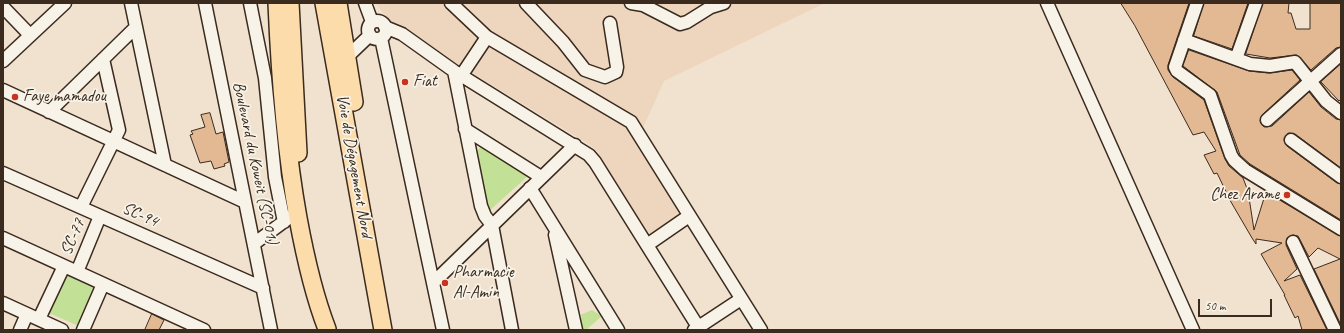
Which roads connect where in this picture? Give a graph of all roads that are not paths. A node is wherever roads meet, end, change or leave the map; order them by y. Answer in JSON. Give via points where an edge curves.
{"nodes":[{"id":1,"x":65,"y":3,"type":"edge"},
{"id":2,"x":131,"y":3,"type":"edge"},
{"id":3,"x":205,"y":3,"type":"edge"},
{"id":4,"x":250,"y":3,"type":"edge"},
{"id":5,"x":277,"y":3,"type":"edge"},
{"id":6,"x":290,"y":3,"type":"edge"},
{"id":7,"x":324,"y":3,"type":"edge"},
{"id":8,"x":338,"y":3,"type":"edge"},
{"id":9,"x":365,"y":3,"type":"edge"},
{"id":10,"x":451,"y":3,"type":"edge"},
{"id":11,"x":526,"y":3,"type":"edge"},
{"id":12,"x":631,"y":3,"type":"edge"},
{"id":13,"x":724,"y":3,"type":"edge"},
{"id":14,"x":1047,"y":3,"type":"edge"},
{"id":15,"x":1197,"y":3,"type":"edge"},
{"id":16,"x":1256,"y":3,"type":"edge"},
{"id":17,"x":3,"y":7,"type":"edge"},
{"id":18,"x":610,"y":23,"type":"dead end"},
{"id":19,"x":136,"y":27,"type":"junction"},
{"id":20,"x":379,"y":33,"type":"junction"},
{"id":21,"x":30,"y":35,"type":"junction"},
{"id":22,"x":487,"y":37,"type":"junction"},
{"id":23,"x":1184,"y":40,"type":"junction"},
{"id":24,"x":1341,"y":54,"type":"edge"},
{"id":25,"x":341,"y":58,"type":"junction"},
{"id":26,"x":103,"y":59,"type":"junction"},
{"id":27,"x":1236,"y":59,"type":"junction"},
{"id":28,"x":3,"y":61,"type":"edge"},
{"id":29,"x":457,"y":74,"type":"junction"},
{"id":30,"x":1311,"y":82,"type":"junction"},
{"id":31,"x":3,"y":90,"type":"edge"},
{"id":32,"x":49,"y":112,"type":"junction"},
{"id":33,"x":1341,"y":113,"type":"edge"},
{"id":34,"x":1267,"y":120,"type":"dead end"},
{"id":35,"x":465,"y":129,"type":"junction"},
{"id":36,"x":1291,"y":140,"type":"dead end"},
{"id":37,"x":113,"y":142,"type":"junction"},
{"id":38,"x":575,"y":145,"type":"junction"},
{"id":39,"x":165,"y":165,"type":"junction"},
{"id":40,"x":3,"y":173,"type":"edge"},
{"id":41,"x":541,"y":177,"type":"junction"},
{"id":42,"x":1341,"y":177,"type":"edge"},
{"id":43,"x":530,"y":188,"type":"junction"},
{"id":44,"x":246,"y":202,"type":"junction"},
{"id":45,"x":81,"y":207,"type":"junction"},
{"id":46,"x":297,"y":211,"type":"junction"},
{"id":47,"x":100,"y":216,"type":"junction"},
{"id":48,"x":689,"y":216,"type":"junction"},
{"id":49,"x":284,"y":222,"type":"junction"},
{"id":50,"x":492,"y":225,"type":"junction"},
{"id":51,"x":553,"y":226,"type":"junction"},
{"id":52,"x":1341,"y":229,"type":"edge"},
{"id":53,"x":3,"y":238,"type":"edge"},
{"id":54,"x":1293,"y":242,"type":"dead end"},
{"id":55,"x":254,"y":243,"type":"junction"},
{"id":56,"x":647,"y":245,"type":"junction"},
{"id":57,"x":64,"y":266,"type":"junction"},
{"id":58,"x":77,"y":272,"type":"junction"},
{"id":59,"x":433,"y":283,"type":"junction"},
{"id":60,"x":103,"y":284,"type":"junction"},
{"id":61,"x":263,"y":288,"type":"junction"},
{"id":62,"x":741,"y":299,"type":"junction"},
{"id":63,"x":3,"y":303,"type":"edge"},
{"id":64,"x":27,"y":314,"type":"junction"},
{"id":65,"x":39,"y":319,"type":"junction"},
{"id":66,"x":698,"y":329,"type":"edge"},
{"id":67,"x":20,"y":330,"type":"edge"},
{"id":68,"x":62,"y":330,"type":"edge"},
{"id":69,"x":83,"y":330,"type":"edge"},
{"id":70,"x":204,"y":330,"type":"edge"},
{"id":71,"x":271,"y":330,"type":"edge"},
{"id":72,"x":327,"y":330,"type":"edge"},
{"id":73,"x":383,"y":330,"type":"edge"},
{"id":74,"x":443,"y":330,"type":"edge"},
{"id":75,"x":512,"y":330,"type":"edge"},
{"id":76,"x":576,"y":330,"type":"edge"},
{"id":77,"x":618,"y":330,"type":"edge"},
{"id":78,"x":761,"y":330,"type":"edge"},
{"id":79,"x":1193,"y":330,"type":"edge"},
{"id":80,"x":1335,"y":330,"type":"edge"}],
"edges":[{"from":1,"to":21,"type":"street"},
{"from":2,"to":19,"type":"street"},
{"from":3,"to":44,"type":"street","name":"Boulevard du Koweit (SC-01)"},
{"from":4,"to":49,"type":"street","via":[[263,64],[275,177]]},
{"from":5,"to":46,"type":"highway","via":[[284,128]]},
{"from":6,"to":72,"type":"highway","via":[[298,148],[306,220]]},
{"from":7,"to":25,"type":"highway","name":"Voie de Dégagement Nord"},
{"from":8,"to":25,"type":"highway"},
{"from":9,"to":20,"type":"street","via":[[372,22],[380,21]]},
{"from":10,"to":22,"type":"street"},
{"from":11,"to":18,"type":"street","via":[[563,42],[581,67],[605,78],[616,72],[617,67]]},
{"from":12,"to":13,"type":"street","via":[[643,5],[680,24]]},
{"from":14,"to":79,"type":"street"},
{"from":15,"to":23,"type":"street"},
{"from":16,"to":27,"type":"street"},
{"from":17,"to":21,"type":"street"},
{"from":19,"to":26,"type":"street"},
{"from":19,"to":39,"type":"street"},
{"from":20,"to":25,"type":"street"},
{"from":20,"to":29,"type":"street","via":[[402,34]]},
{"from":20,"to":59,"type":"street"},
{"from":21,"to":28,"type":"street"},
{"from":22,"to":29,"type":"street"},
{"from":22,"to":48,"type":"street","via":[[631,122]]},
{"from":23,"to":27,"type":"street"},
{"from":23,"to":52,"type":"street","via":[[1175,66],[1210,95],[1234,160],[1245,170]]},
{"from":24,"to":30,"type":"street"},
{"from":25,"to":73,"type":"highway","name":"Voie de Dégagement Nord"},
{"from":26,"to":32,"type":"street"},
{"from":26,"to":37,"type":"street","via":[[119,128]]},
{"from":27,"to":30,"type":"street","via":[[1260,66],[1295,62]]},
{"from":29,"to":35,"type":"street"},
{"from":29,"to":38,"type":"street"},
{"from":30,"to":33,"type":"street","via":[[1330,105]]},
{"from":30,"to":34,"type":"street"},
{"from":31,"to":32,"type":"street"},
{"from":32,"to":37,"type":"street"},
{"from":35,"to":41,"type":"street"},
{"from":35,"to":50,"type":"street","via":[[481,206]]},
{"from":36,"to":42,"type":"street"},
{"from":37,"to":39,"type":"street"},
{"from":37,"to":45,"type":"street"},
{"from":38,"to":41,"type":"street"},
{"from":38,"to":56,"type":"street","via":[[595,162]]},
{"from":39,"to":44,"type":"street"},
{"from":40,"to":45,"type":"street","name":"SC-94"},
{"from":41,"to":43,"type":"street"},
{"from":43,"to":50,"type":"street"},
{"from":43,"to":51,"type":"street"},
{"from":44,"to":55,"type":"street","name":"Boulevard du Koweit (SC-01)"},
{"from":45,"to":47,"type":"street","name":"SC-94"},
{"from":46,"to":49,"type":"street"},
{"from":46,"to":72,"type":"highway","via":[[315,298]]},
{"from":47,"to":58,"type":"street","name":"SC-77"},
{"from":47,"to":61,"type":"street","name":"SC-94"},
{"from":48,"to":56,"type":"street"},
{"from":48,"to":62,"type":"street"},
{"from":49,"to":55,"type":"street"},
{"from":50,"to":59,"type":"street"},
{"from":50,"to":75,"type":"street"},
{"from":51,"to":76,"type":"street"},
{"from":51,"to":77,"type":"street"},
{"from":53,"to":57,"type":"street"},
{"from":54,"to":80,"type":"street"},
{"from":55,"to":61,"type":"street","name":"Boulevard du Koweit (SC-01)"},
{"from":56,"to":66,"type":"street"},
{"from":57,"to":58,"type":"street"},
{"from":57,"to":65,"type":"street"},
{"from":58,"to":60,"type":"street"},
{"from":59,"to":74,"type":"street"},
{"from":60,"to":69,"type":"street"},
{"from":60,"to":70,"type":"street"},
{"from":61,"to":71,"type":"street","name":"Boulevard du Koweit (SC-01)"},
{"from":62,"to":66,"type":"street"},
{"from":62,"to":78,"type":"street"},
{"from":63,"to":64,"type":"street"},
{"from":64,"to":65,"type":"street"},
{"from":64,"to":67,"type":"street"},
{"from":65,"to":68,"type":"street"}]}
